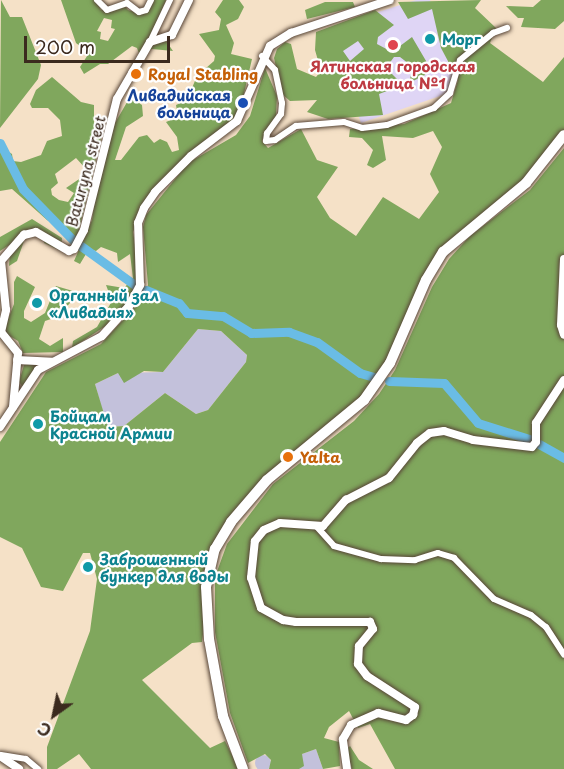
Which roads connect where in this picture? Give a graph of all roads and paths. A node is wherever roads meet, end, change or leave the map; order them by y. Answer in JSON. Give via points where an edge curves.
{"nodes":[{"id":1,"x":97,"y":0,"type":"edge"},
{"id":2,"x":151,"y":0,"type":"edge"},
{"id":3,"x":170,"y":0,"type":"edge"},
{"id":4,"x":189,"y":0,"type":"edge"},
{"id":5,"x":390,"y":0,"type":"edge"},
{"id":6,"x":507,"y":28,"type":"dead end"},
{"id":7,"x":150,"y":42,"type":"junction"},
{"id":8,"x":264,"y":58,"type":"junction"},
{"id":9,"x":564,"y":135,"type":"edge"},
{"id":10,"x":564,"y":141,"type":"edge"},
{"id":11,"x":564,"y":260,"type":"edge"},
{"id":12,"x":0,"y":261,"type":"edge"},
{"id":13,"x":564,"y":334,"type":"edge"},
{"id":14,"x":17,"y":360,"type":"junction"},
{"id":15,"x":53,"y":362,"type":"junction"},
{"id":16,"x":564,"y":380,"type":"edge"},
{"id":17,"x":12,"y":414,"type":"junction"},
{"id":18,"x":1,"y":431,"type":"edge"},
{"id":19,"x":317,"y":527,"type":"junction"},
{"id":20,"x":564,"y":654,"type":"edge"},
{"id":21,"x":0,"y":758,"type":"edge"},
{"id":22,"x":12,"y":769,"type":"edge"},
{"id":23,"x":19,"y":769,"type":"edge"},
{"id":24,"x":38,"y":769,"type":"edge"},
{"id":25,"x":246,"y":769,"type":"edge"},
{"id":26,"x":347,"y":769,"type":"edge"}],
"edges":[{"from":1,"to":2,"type":"street","via":[[107,10],[127,3],[140,12],[146,10]]},
{"from":3,"to":7,"type":"street"},
{"from":4,"to":7,"type":"street","via":[[172,35]]},
{"from":5,"to":8,"type":"street","via":[[291,33],[270,46]]},
{"from":6,"to":8,"type":"street","via":[[494,33],[460,60],[450,93],[434,108],[362,128],[344,122],[296,126],[275,140],[266,141],[282,103],[274,70]]},
{"from":7,"to":12,"type":"street","name":"Baturyna street","via":[[117,99],[84,230],[74,249],[69,251],[36,232],[24,235]]},
{"from":8,"to":15,"type":"street","via":[[237,121],[191,156],[144,208],[138,223],[140,285],[129,306],[102,336]]},
{"from":9,"to":25,"type":"highway","via":[[526,183],[443,252],[426,280],[390,363],[364,400],[267,480],[217,545],[206,587],[209,639],[223,716]]},
{"from":10,"to":25,"type":"highway","via":[[528,186],[456,245],[437,269],[392,368],[373,398],[270,484],[220,549],[212,570],[210,592],[214,644],[227,714]]},
{"from":11,"to":13,"type":"street"},
{"from":12,"to":14,"type":"street","name":"Baturyna street","via":[[6,310],[2,339],[16,348]]},
{"from":14,"to":15,"type":"street"},
{"from":14,"to":17,"type":"street"},
{"from":15,"to":17,"type":"street","via":[[34,375]]},
{"from":16,"to":19,"type":"street","via":[[536,423],[536,442],[532,447],[473,440],[444,431],[430,433],[389,478],[346,500],[327,524]]},
{"from":17,"to":18,"type":"street"},
{"from":19,"to":20,"type":"street","via":[[333,546],[381,559],[415,560],[438,553],[454,558],[494,599],[531,615],[546,627]]},
{"from":19,"to":26,"type":"street","via":[[288,522],[260,534],[251,555],[256,601],[283,620],[310,624],[370,622],[372,630],[359,646],[358,664],[367,676],[415,707],[406,720],[378,713],[351,725],[343,739]]},
{"from":21,"to":22,"type":"street"},
{"from":21,"to":23,"type":"street"},
{"from":21,"to":24,"type":"street","via":[[26,759]]}]}
